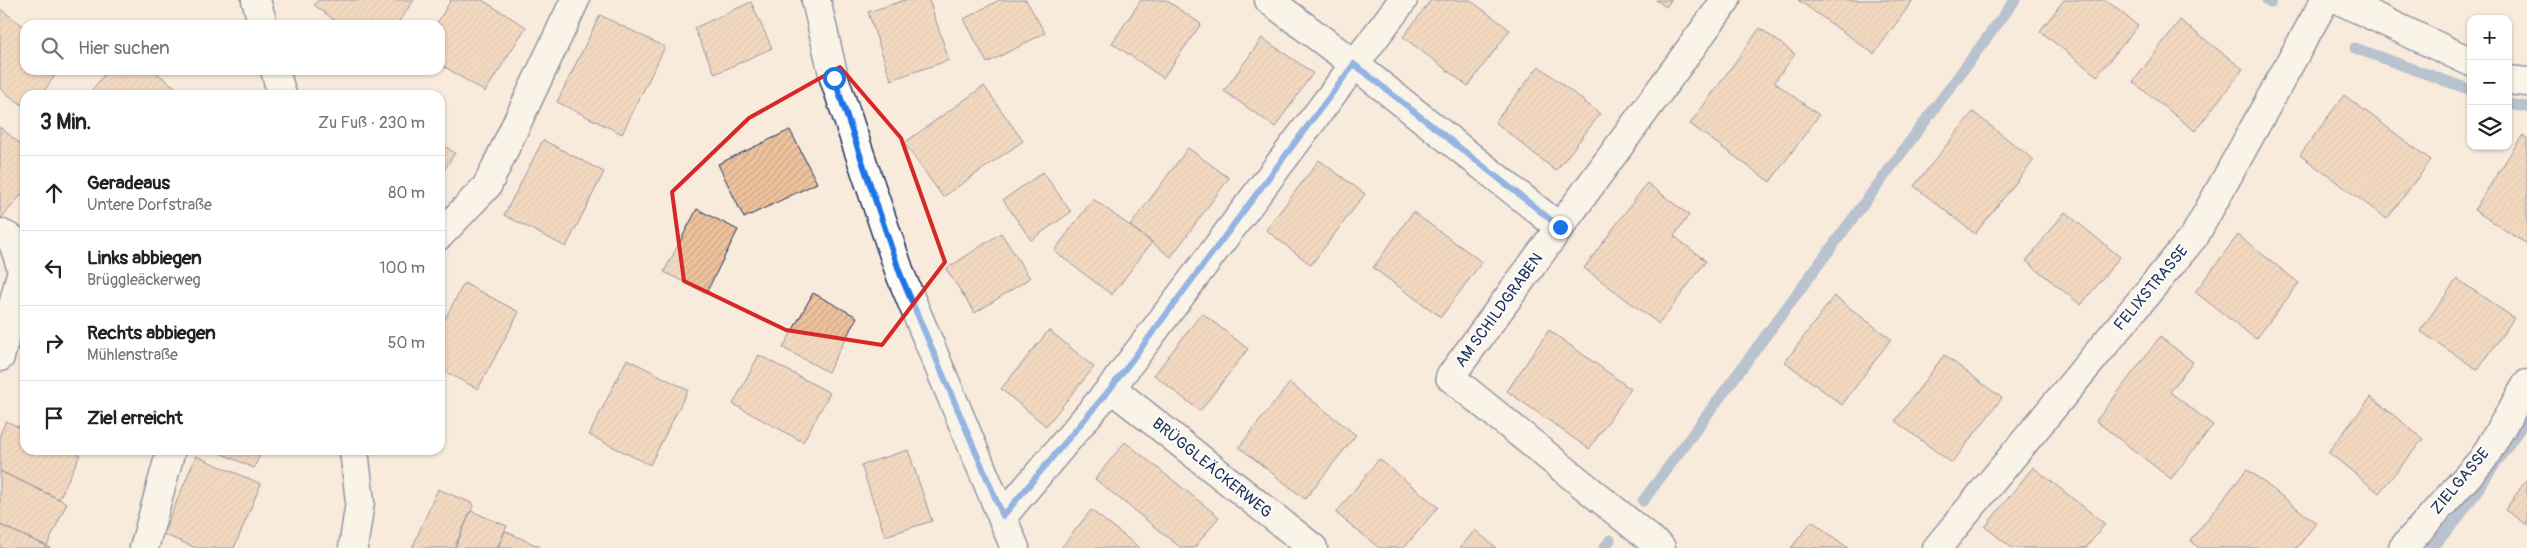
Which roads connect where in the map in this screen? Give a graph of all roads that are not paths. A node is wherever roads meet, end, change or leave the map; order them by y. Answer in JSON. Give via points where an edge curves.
{"nodes":[{"id":1,"x":256,"y":0,"type":"edge"},
{"id":2,"x":575,"y":0,"type":"edge"},
{"id":3,"x":816,"y":0,"type":"edge"},
{"id":4,"x":1269,"y":0,"type":"edge"},
{"id":5,"x":1403,"y":0,"type":"edge"},
{"id":6,"x":1726,"y":0,"type":"edge"},
{"id":7,"x":2325,"y":0,"type":"edge"},
{"id":8,"x":2339,"y":0,"type":"edge"},
{"id":9,"x":261,"y":20,"type":"edge"},
{"id":10,"x":2467,"y":60,"type":"edge"},
{"id":11,"x":1354,"y":64,"type":"junction"},
{"id":12,"x":276,"y":75,"type":"edge"},
{"id":13,"x":2512,"y":80,"type":"edge"},
{"id":14,"x":2527,"y":82,"type":"edge"},
{"id":15,"x":281,"y":90,"type":"edge"},
{"id":16,"x":1560,"y":227,"type":"junction"},
{"id":17,"x":445,"y":230,"type":"edge"},
{"id":18,"x":0,"y":233,"type":"edge"},
{"id":19,"x":20,"y":264,"type":"edge"},
{"id":20,"x":20,"y":278,"type":"edge"},
{"id":21,"x":0,"y":357,"type":"edge"},
{"id":22,"x":2527,"y":384,"type":"edge"},
{"id":23,"x":1111,"y":388,"type":"junction"},
{"id":24,"x":170,"y":455,"type":"edge"},
{"id":25,"x":355,"y":455,"type":"edge"},
{"id":26,"x":1003,"y":516,"type":"junction"},
{"id":27,"x":144,"y":548,"type":"edge"},
{"id":28,"x":353,"y":548,"type":"edge"},
{"id":29,"x":1015,"y":548,"type":"edge"},
{"id":30,"x":1313,"y":548,"type":"edge"},
{"id":31,"x":1661,"y":548,"type":"edge"},
{"id":32,"x":1937,"y":548,"type":"edge"},
{"id":33,"x":2403,"y":548,"type":"edge"}],
"edges":[{"from":1,"to":9,"type":"street"},
{"from":2,"to":17,"type":"street","via":[[487,186]]},
{"from":3,"to":26,"type":"street","via":[[834,78],[901,276]]},
{"from":4,"to":11,"type":"street"},
{"from":5,"to":11,"type":"street"},
{"from":6,"to":16,"type":"street","name":"AM SCHILDGRABEN"},
{"from":7,"to":32,"type":"street","name":"FELIXSTRASSE","via":[[2195,235]]},
{"from":8,"to":10,"type":"street"},
{"from":11,"to":16,"type":"street"},
{"from":11,"to":23,"type":"street"},
{"from":12,"to":15,"type":"street"},
{"from":13,"to":14,"type":"street"},
{"from":16,"to":31,"type":"street","name":"AM SCHILDGRABEN","via":[[1450,377]]},
{"from":18,"to":19,"type":"street","via":[[12,240]]},
{"from":20,"to":21,"type":"street"},
{"from":22,"to":33,"type":"street","name":"ZIELGASSE","via":[[2482,459]]},
{"from":23,"to":26,"type":"street"},
{"from":23,"to":30,"type":"street","name":"BRÜGGLEÄCKERWEG"},
{"from":24,"to":27,"type":"street"},
{"from":25,"to":28,"type":"street","via":[[360,502]]},
{"from":26,"to":29,"type":"street"}]}
